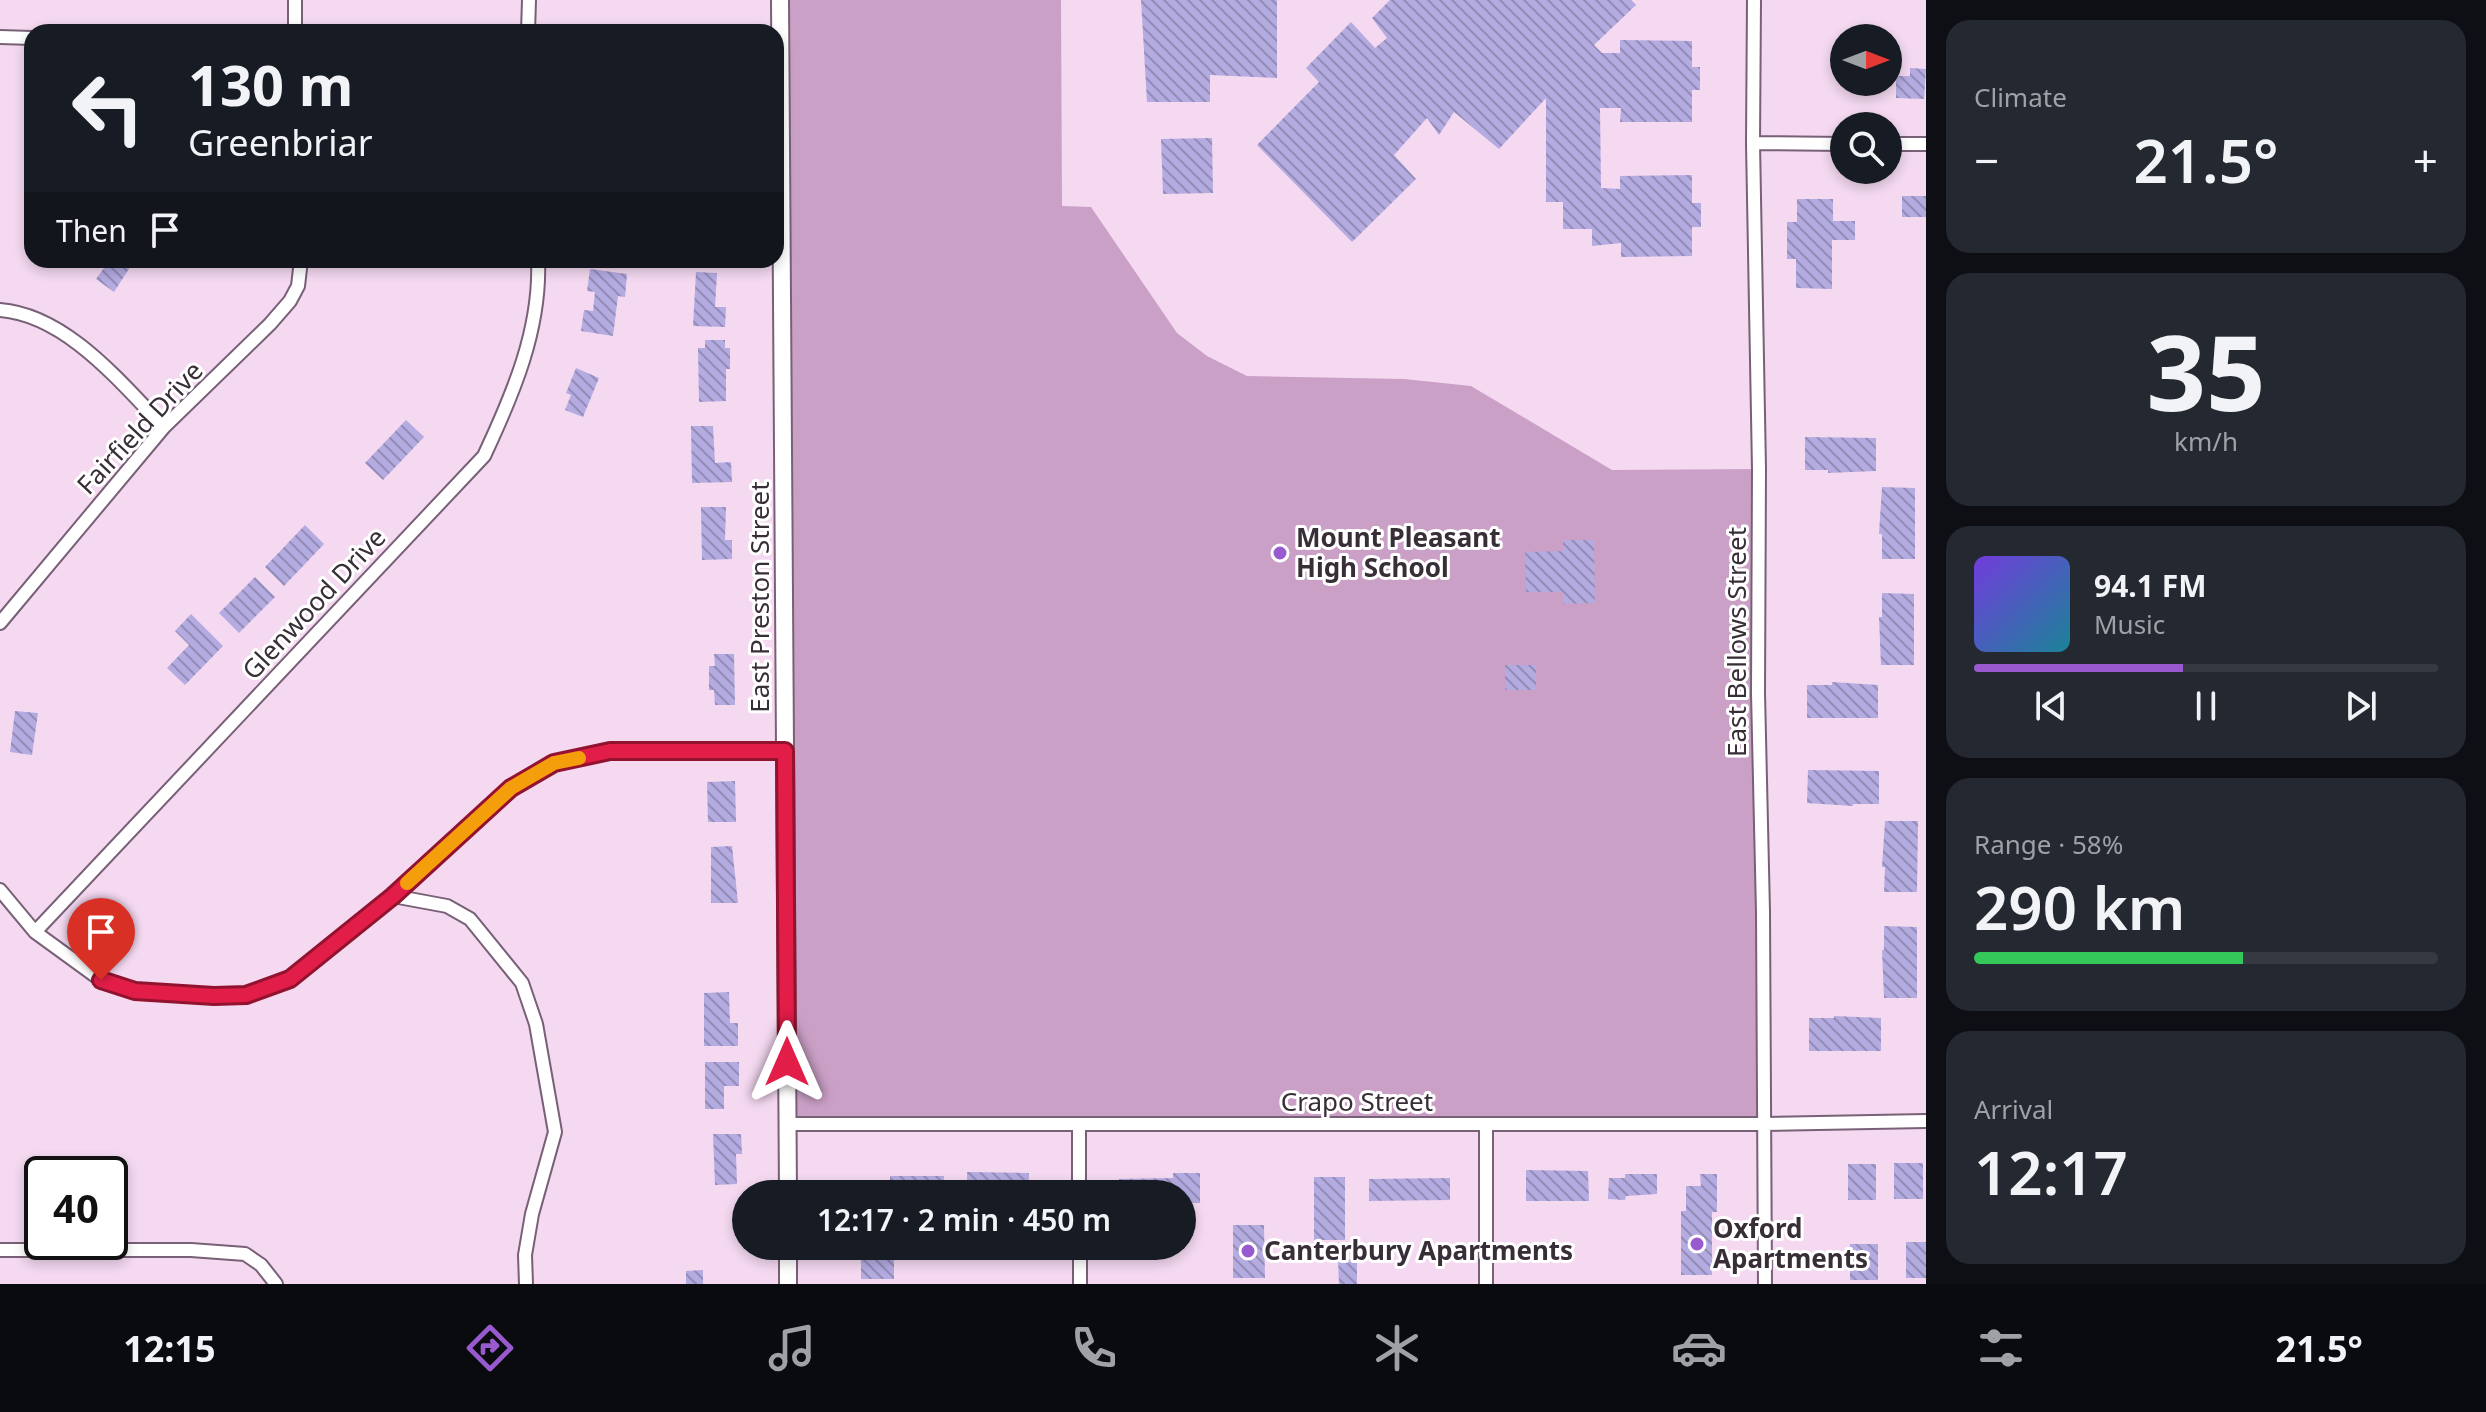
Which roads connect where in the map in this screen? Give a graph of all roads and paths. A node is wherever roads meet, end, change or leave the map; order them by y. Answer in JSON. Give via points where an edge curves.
{"nodes":[{"id":1,"x":295,"y":0,"type":"edge"},
{"id":2,"x":529,"y":0,"type":"edge"},
{"id":3,"x":780,"y":0,"type":"edge"},
{"id":4,"x":1754,"y":0,"type":"edge"},
{"id":5,"x":295,"y":24,"type":"edge"},
{"id":6,"x":528,"y":24,"type":"edge"},
{"id":7,"x":779,"y":24,"type":"edge"},
{"id":8,"x":0,"y":37,"type":"edge"},
{"id":9,"x":24,"y":38,"type":"edge"},
{"id":10,"x":1753,"y":143,"type":"junction"},
{"id":11,"x":1830,"y":144,"type":"edge"},
{"id":12,"x":1902,"y":144,"type":"edge"},
{"id":13,"x":1926,"y":144,"type":"edge"},
{"id":14,"x":300,"y":268,"type":"edge"},
{"id":15,"x":538,"y":268,"type":"edge"},
{"id":16,"x":780,"y":268,"type":"edge"},
{"id":17,"x":0,"y":310,"type":"edge"},
{"id":18,"x":164,"y":427,"type":"junction"},
{"id":19,"x":0,"y":623,"type":"edge"},
{"id":20,"x":785,"y":751,"type":"junction"},
{"id":21,"x":0,"y":890,"type":"edge"},
{"id":22,"x":393,"y":896,"type":"junction"},
{"id":23,"x":35,"y":932,"type":"junction"},
{"id":24,"x":1926,"y":1121,"type":"edge"},
{"id":25,"x":787,"y":1124,"type":"junction"},
{"id":26,"x":1486,"y":1124,"type":"junction"},
{"id":27,"x":1764,"y":1124,"type":"junction"},
{"id":28,"x":1079,"y":1125,"type":"junction"},
{"id":29,"x":788,"y":1180,"type":"edge"},
{"id":30,"x":1079,"y":1180,"type":"edge"},
{"id":31,"x":0,"y":1250,"type":"edge"},
{"id":32,"x":788,"y":1260,"type":"edge"},
{"id":33,"x":1080,"y":1260,"type":"edge"},
{"id":34,"x":276,"y":1284,"type":"edge"},
{"id":35,"x":526,"y":1284,"type":"edge"},
{"id":36,"x":788,"y":1284,"type":"edge"},
{"id":37,"x":1080,"y":1284,"type":"edge"},
{"id":38,"x":1486,"y":1284,"type":"edge"},
{"id":39,"x":1765,"y":1284,"type":"edge"}],
"edges":[{"from":1,"to":5,"type":"street"},
{"from":2,"to":6,"type":"street"},
{"from":3,"to":7,"type":"street","name":"East Preston Street"},
{"from":4,"to":10,"type":"street","name":"East Bellows Street"},
{"from":8,"to":9,"type":"street"},
{"from":10,"to":11,"type":"street"},
{"from":10,"to":27,"type":"street","name":"East Bellows Street"},
{"from":12,"to":13,"type":"street"},
{"from":14,"to":18,"type":"street","name":"Fairfield Drive","via":[[290,301]]},
{"from":15,"to":23,"type":"street","name":"Glenwood Drive","via":[[527,352],[484,456]]},
{"from":16,"to":20,"type":"street","name":"East Preston Street"},
{"from":17,"to":18,"type":"street","via":[[40,319],[96,358]]},
{"from":18,"to":19,"type":"street","name":"Fairfield Drive"},
{"from":20,"to":22,"type":"street","via":[[610,751],[554,763],[511,788]]},
{"from":20,"to":25,"type":"street","name":"East Preston Street"},
{"from":21,"to":23,"type":"street"},
{"from":22,"to":23,"type":"street","via":[[290,979],[246,995],[135,991],[101,980]]},
{"from":22,"to":35,"type":"street","via":[[447,906],[470,919],[522,983],[536,1024],[555,1132],[532,1214]]},
{"from":24,"to":27,"type":"street","name":"Crapo Street"},
{"from":25,"to":28,"type":"street","name":"Crapo Street"},
{"from":25,"to":29,"type":"street","name":"East Preston Street"},
{"from":26,"to":27,"type":"street","name":"Crapo Street"},
{"from":26,"to":28,"type":"street","name":"Crapo Street"},
{"from":26,"to":38,"type":"street"},
{"from":27,"to":39,"type":"street","name":"East Bellows Street"},
{"from":28,"to":30,"type":"street"},
{"from":31,"to":34,"type":"street","via":[[245,1254]]},
{"from":32,"to":36,"type":"street"},
{"from":33,"to":37,"type":"street"}]}
